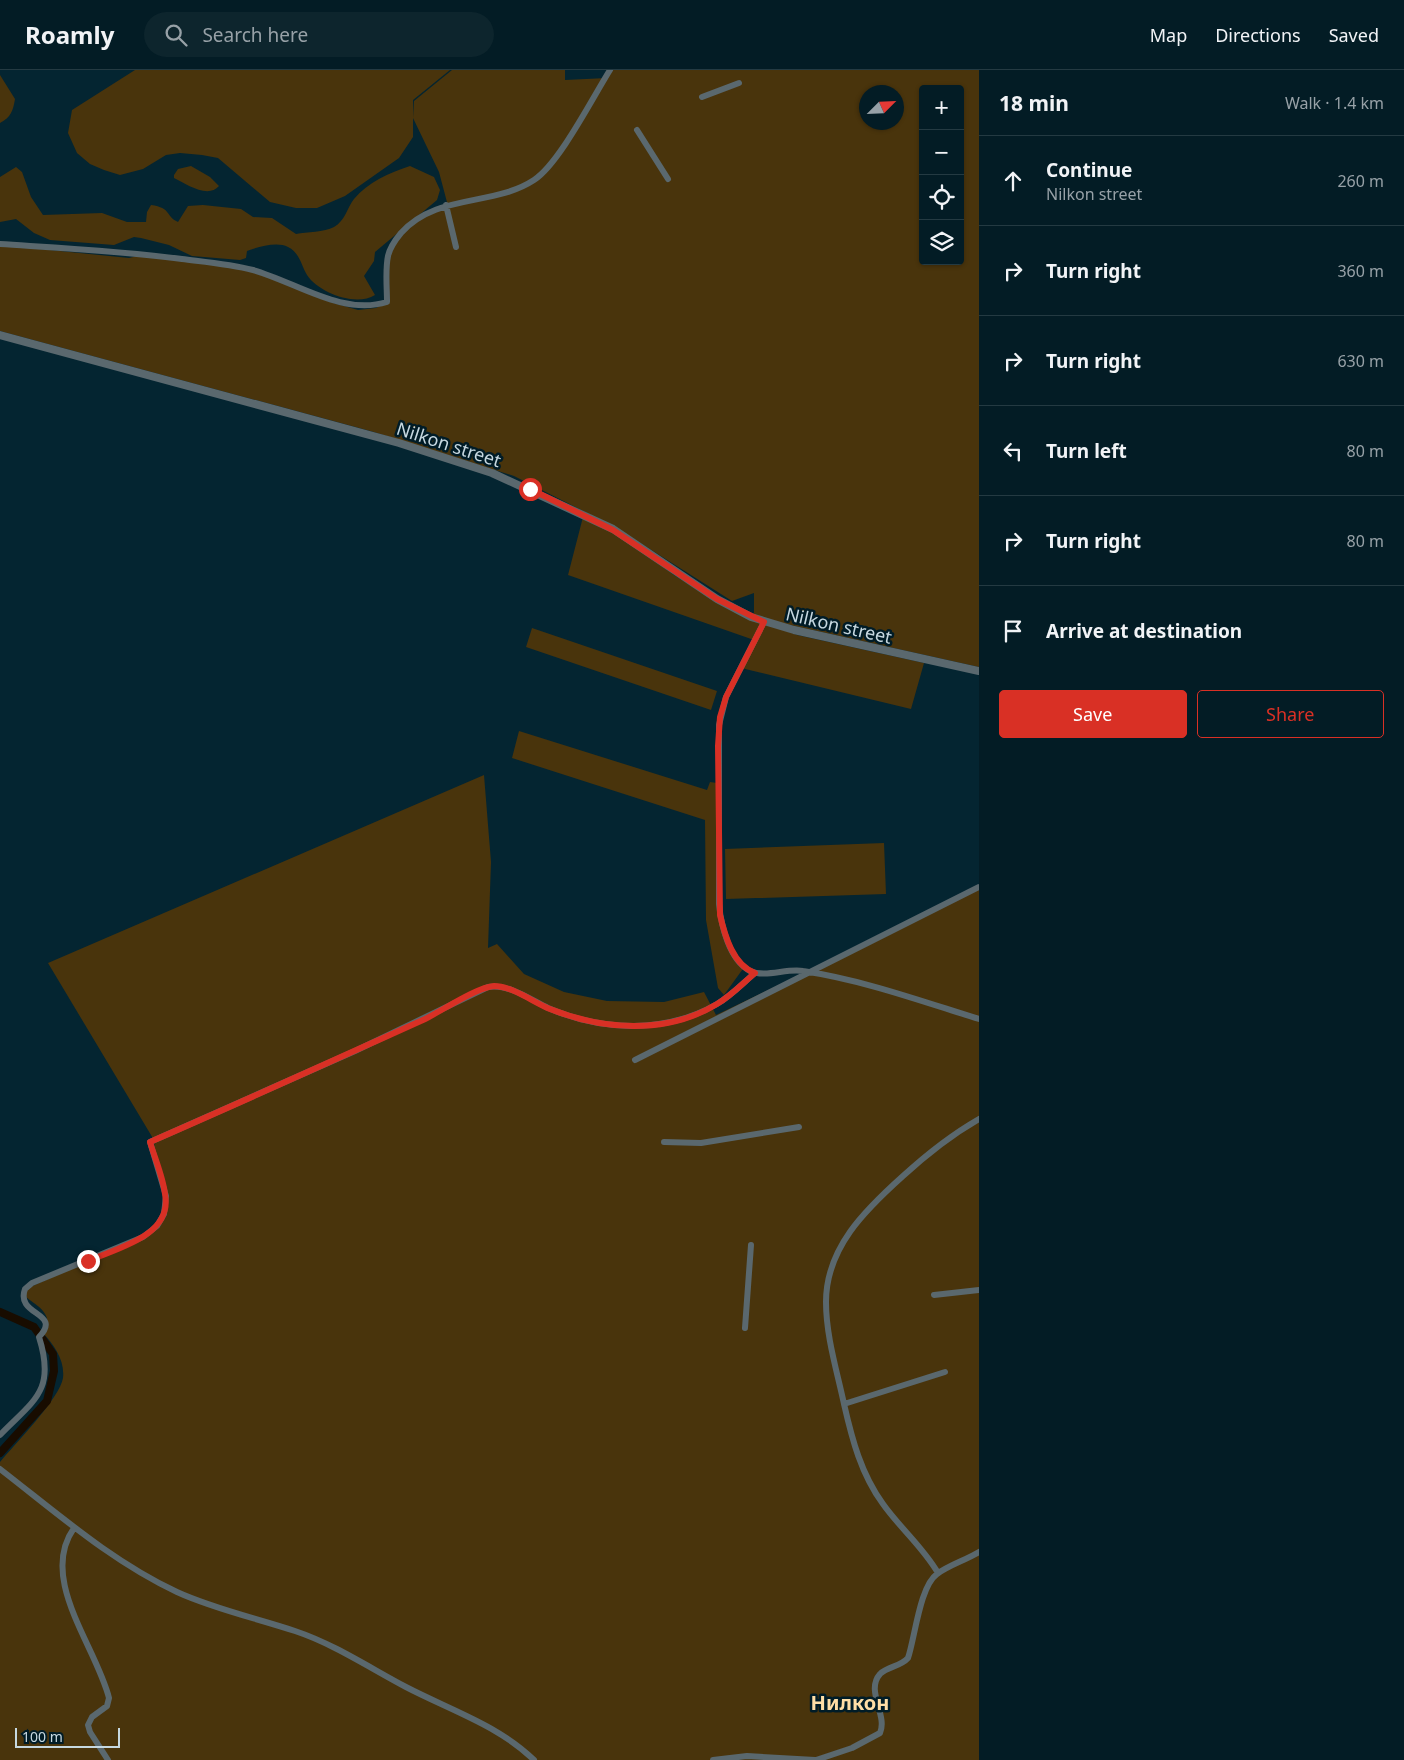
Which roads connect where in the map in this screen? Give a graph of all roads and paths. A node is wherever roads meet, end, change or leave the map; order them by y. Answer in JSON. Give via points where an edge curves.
{"nodes":[{"id":1,"x":610,"y":70,"type":"edge"},
{"id":2,"x":739,"y":83,"type":"dead end"},
{"id":3,"x":702,"y":97,"type":"dead end"},
{"id":4,"x":637,"y":130,"type":"dead end"},
{"id":5,"x":668,"y":179,"type":"dead end"},
{"id":6,"x":446,"y":205,"type":"junction"},
{"id":7,"x":0,"y":244,"type":"edge"},
{"id":8,"x":456,"y":247,"type":"dead end"},
{"id":9,"x":0,"y":335,"type":"edge"},
{"id":10,"x":764,"y":622,"type":"junction"},
{"id":11,"x":979,"y":670,"type":"edge"},
{"id":12,"x":979,"y":887,"type":"edge"},
{"id":13,"x":810,"y":972,"type":"junction"},
{"id":14,"x":755,"y":973,"type":"junction"},
{"id":15,"x":979,"y":1018,"type":"edge"},
{"id":16,"x":635,"y":1060,"type":"dead end"},
{"id":17,"x":979,"y":1119,"type":"edge"},
{"id":18,"x":799,"y":1127,"type":"dead end"},
{"id":19,"x":664,"y":1142,"type":"dead end"},
{"id":20,"x":751,"y":1245,"type":"dead end"},
{"id":21,"x":979,"y":1290,"type":"edge"},
{"id":22,"x":934,"y":1295,"type":"dead end"},
{"id":23,"x":745,"y":1328,"type":"dead end"},
{"id":24,"x":945,"y":1372,"type":"dead end"},
{"id":25,"x":844,"y":1404,"type":"junction"},
{"id":26,"x":0,"y":1435,"type":"edge"},
{"id":27,"x":0,"y":1469,"type":"edge"},
{"id":28,"x":74,"y":1528,"type":"junction"},
{"id":29,"x":979,"y":1552,"type":"edge"},
{"id":30,"x":938,"y":1573,"type":"junction"},
{"id":31,"x":108,"y":1760,"type":"edge"},
{"id":32,"x":534,"y":1760,"type":"edge"},
{"id":33,"x":714,"y":1760,"type":"edge"},
{"id":34,"x":816,"y":1760,"type":"edge"}],
"edges":[{"from":1,"to":6,"type":"street","via":[[558,154],[536,179],[504,192]]},
{"from":2,"to":3,"type":"street"},
{"from":4,"to":5,"type":"street"},
{"from":6,"to":7,"type":"street","via":[[417,218],[398,237],[388,258],[388,302],[375,305],[337,301],[274,276],[226,264]]},
{"from":6,"to":8,"type":"street"},
{"from":9,"to":10,"type":"street","name":"Nilkon street","via":[[399,443],[508,479],[613,530],[717,599]]},
{"from":10,"to":11,"type":"street","name":"Nilkon street","via":[[922,660]]},
{"from":10,"to":14,"type":"street","via":[[724,702],[718,746],[720,915],[735,955]]},
{"from":12,"to":13,"type":"street"},
{"from":13,"to":14,"type":"street"},
{"from":13,"to":15,"type":"street"},
{"from":13,"to":16,"type":"street"},
{"from":14,"to":26,"type":"street","via":[[721,1002],[690,1018],[643,1025],[621,1026],[580,1019],[505,988],[488,987],[150,1142],[166,1196],[162,1221],[143,1236],[28,1286],[24,1292],[25,1302],[30,1310],[44,1318],[46,1329],[40,1336],[46,1361],[41,1388],[28,1409]]},
{"from":17,"to":25,"type":"street","via":[[941,1142],[876,1200],[861,1215],[841,1245],[830,1271],[826,1322]]},
{"from":18,"to":19,"type":"street","via":[[701,1143]]},
{"from":20,"to":23,"type":"street"},
{"from":21,"to":22,"type":"street"},
{"from":24,"to":25,"type":"street"},
{"from":25,"to":30,"type":"street","via":[[856,1450],[873,1488],[930,1558]]},
{"from":27,"to":28,"type":"street"},
{"from":28,"to":31,"type":"street","via":[[64,1544],[61,1566],[75,1615],[108,1694],[107,1706],[92,1716],[88,1725]]},
{"from":28,"to":32,"type":"street","via":[[157,1582],[206,1604],[297,1632],[331,1647],[474,1718],[515,1743]]},
{"from":29,"to":30,"type":"street"},
{"from":30,"to":34,"type":"street","via":[[924,1596],[908,1658],[882,1672],[877,1680],[880,1733],[852,1748]]},
{"from":33,"to":34,"type":"street","via":[[747,1756]]}]}
